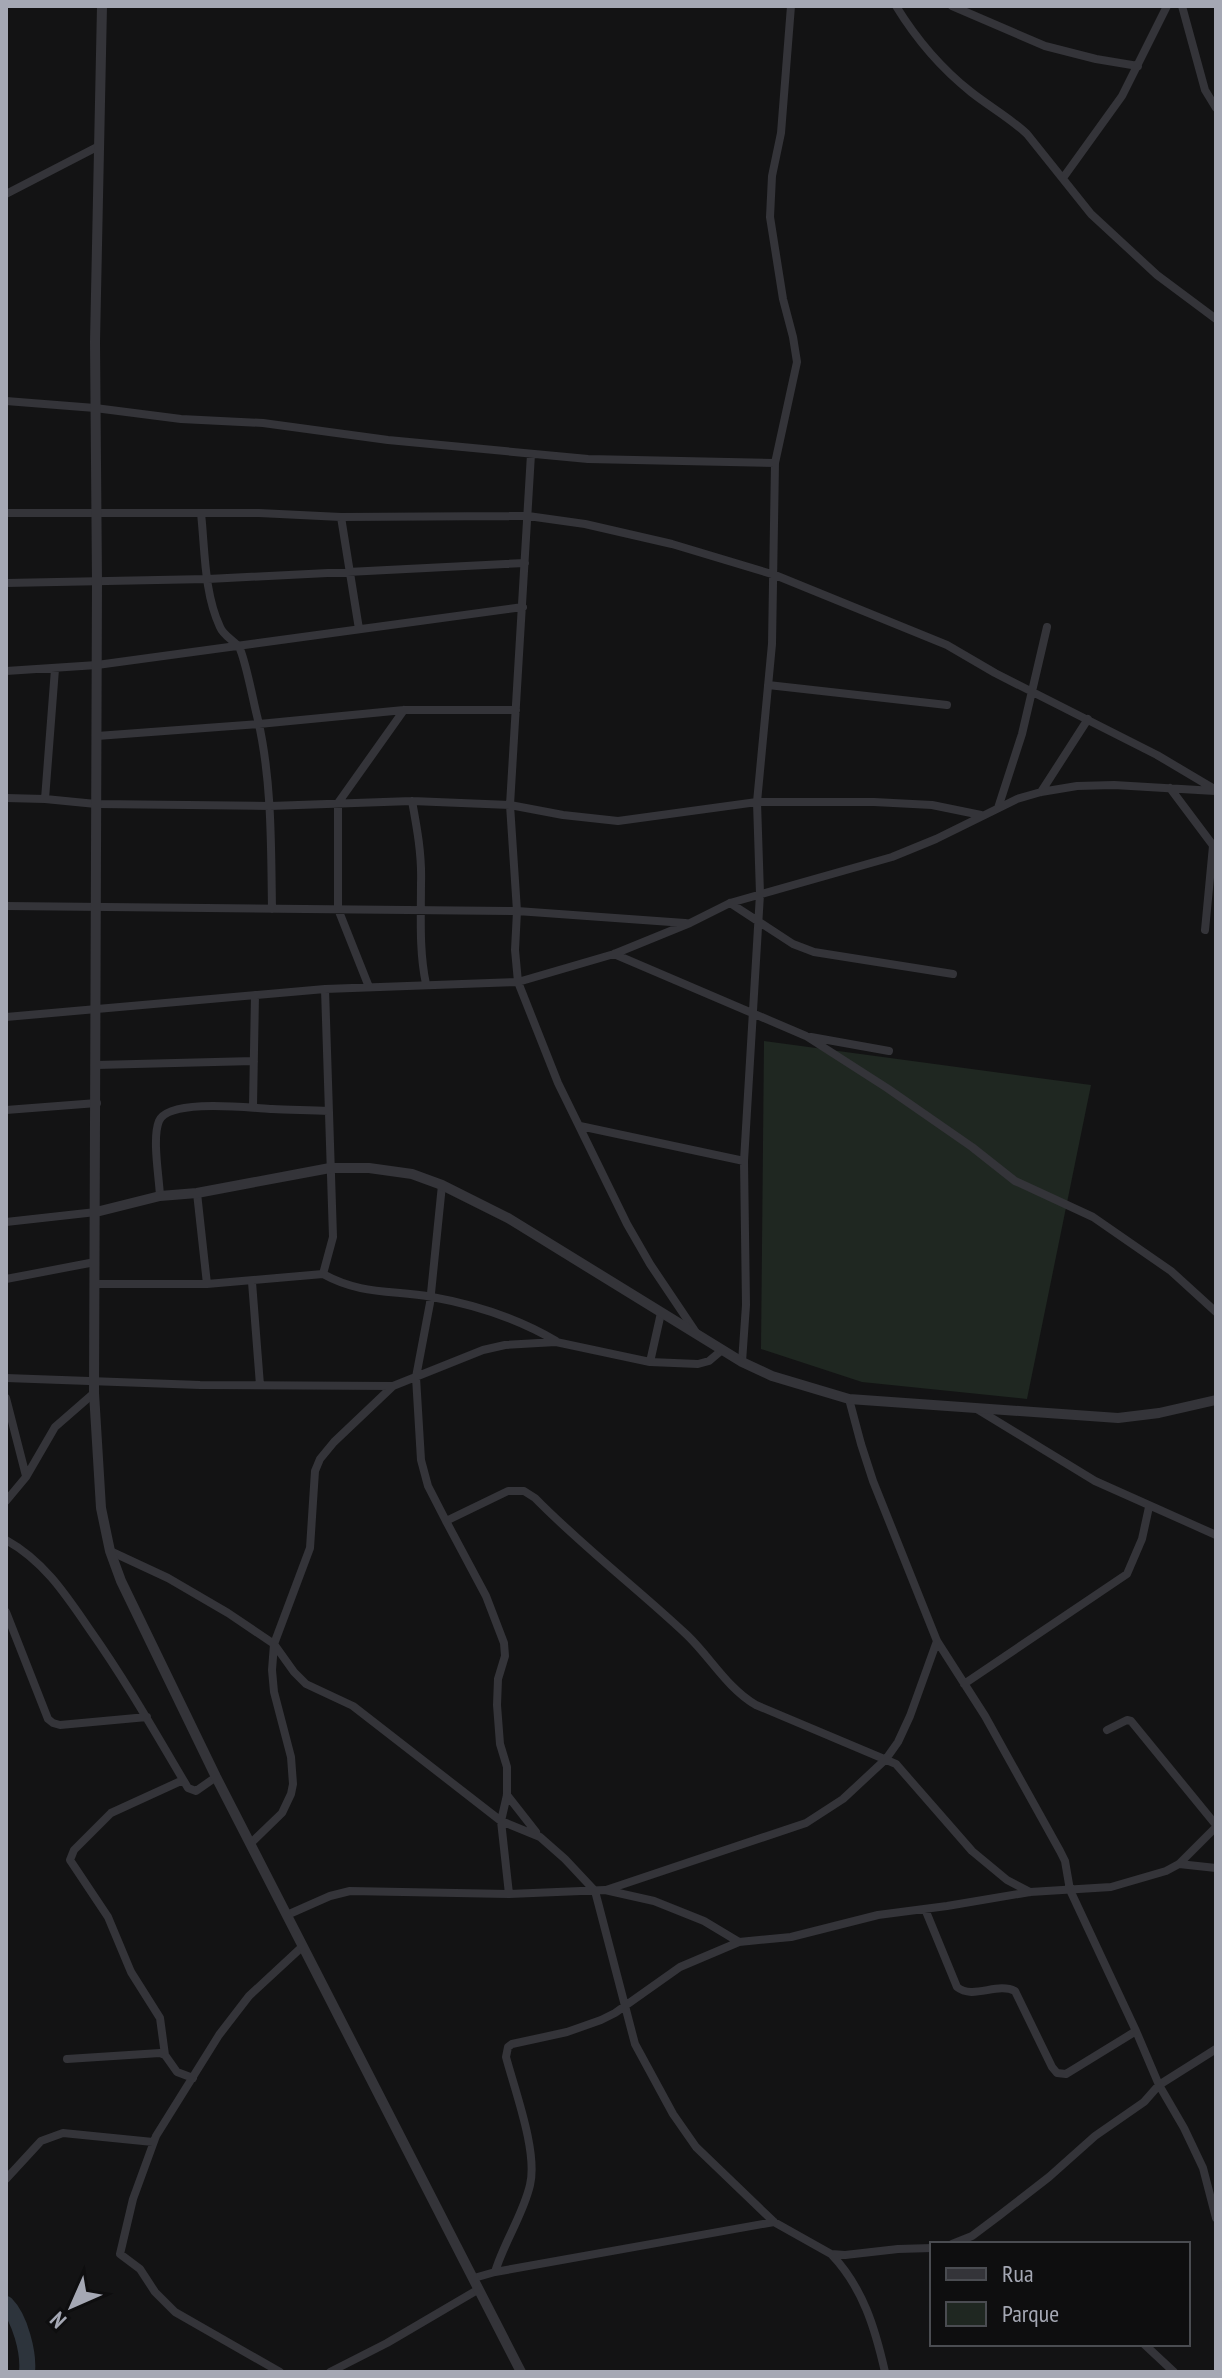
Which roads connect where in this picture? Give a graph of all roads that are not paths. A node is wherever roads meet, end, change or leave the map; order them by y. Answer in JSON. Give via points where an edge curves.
{"nodes":[{"id":1,"x":102,"y":6,"type":"edge"},
{"id":2,"x":791,"y":6,"type":"edge"},
{"id":3,"x":896,"y":6,"type":"edge"},
{"id":4,"x":952,"y":6,"type":"edge"},
{"id":5,"x":1167,"y":6,"type":"edge"},
{"id":6,"x":1182,"y":6,"type":"edge"},
{"id":7,"x":1138,"y":66,"type":"junction"},
{"id":8,"x":1216,"y":108,"type":"edge"},
{"id":9,"x":97,"y":147,"type":"junction"},
{"id":10,"x":1063,"y":178,"type":"junction"},
{"id":11,"x":6,"y":194,"type":"edge"},
{"id":12,"x":1216,"y":319,"type":"edge"},
{"id":13,"x":6,"y":401,"type":"edge"},
{"id":14,"x":95,"y":408,"type":"junction"},
{"id":15,"x":531,"y":454,"type":"junction"},
{"id":16,"x":775,"y":463,"type":"junction"},
{"id":17,"x":6,"y":513,"type":"edge"},
{"id":18,"x":97,"y":513,"type":"junction"},
{"id":19,"x":201,"y":513,"type":"junction"},
{"id":20,"x":528,"y":516,"type":"junction"},
{"id":21,"x":341,"y":517,"type":"junction"},
{"id":22,"x":525,"y":563,"type":"junction"},
{"id":23,"x":349,"y":572,"type":"junction"},
{"id":24,"x":775,"y":575,"type":"junction"},
{"id":25,"x":208,"y":579,"type":"junction"},
{"id":26,"x":97,"y":582,"type":"junction"},
{"id":27,"x":6,"y":583,"type":"edge"},
{"id":28,"x":523,"y":607,"type":"junction"},
{"id":29,"x":1047,"y":627,"type":"dead end"},
{"id":30,"x":359,"y":629,"type":"junction"},
{"id":31,"x":239,"y":647,"type":"junction"},
{"id":32,"x":97,"y":665,"type":"junction"},
{"id":33,"x":55,"y":669,"type":"junction"},
{"id":34,"x":6,"y":671,"type":"edge"},
{"id":35,"x":768,"y":685,"type":"junction"},
{"id":36,"x":1033,"y":691,"type":"junction"},
{"id":37,"x":947,"y":705,"type":"dead end"},
{"id":38,"x":404,"y":710,"type":"junction"},
{"id":39,"x":516,"y":710,"type":"junction"},
{"id":40,"x":1088,"y":719,"type":"junction"},
{"id":41,"x":259,"y":724,"type":"junction"},
{"id":42,"x":97,"y":736,"type":"junction"},
{"id":43,"x":1170,"y":788,"type":"junction"},
{"id":44,"x":1216,"y":790,"type":"edge"},
{"id":45,"x":1041,"y":792,"type":"junction"},
{"id":46,"x":6,"y":798,"type":"edge"},
{"id":47,"x":45,"y":799,"type":"junction"},
{"id":48,"x":412,"y":801,"type":"junction"},
{"id":49,"x":757,"y":802,"type":"junction"},
{"id":50,"x":338,"y":803,"type":"junction"},
{"id":51,"x":96,"y":804,"type":"junction"},
{"id":52,"x":510,"y":805,"type":"junction"},
{"id":53,"x":270,"y":806,"type":"junction"},
{"id":54,"x":998,"y":808,"type":"junction"},
{"id":55,"x":982,"y":815,"type":"junction"},
{"id":56,"x":1214,"y":848,"type":"edge"},
{"id":57,"x":760,"y":894,"type":"junction"},
{"id":58,"x":730,"y":903,"type":"junction"},
{"id":59,"x":6,"y":906,"type":"edge"},
{"id":60,"x":95,"y":906,"type":"junction"},
{"id":61,"x":272,"y":909,"type":"junction"},
{"id":62,"x":338,"y":909,"type":"junction"},
{"id":63,"x":419,"y":911,"type":"junction"},
{"id":64,"x":517,"y":911,"type":"junction"},
{"id":65,"x":758,"y":920,"type":"junction"},
{"id":66,"x":690,"y":923,"type":"junction"},
{"id":67,"x":1205,"y":930,"type":"dead end"},
{"id":68,"x":614,"y":954,"type":"junction"},
{"id":69,"x":953,"y":974,"type":"dead end"},
{"id":70,"x":518,"y":982,"type":"junction"},
{"id":71,"x":426,"y":984,"type":"junction"},
{"id":72,"x":369,"y":987,"type":"junction"},
{"id":73,"x":325,"y":989,"type":"junction"},
{"id":74,"x":255,"y":995,"type":"junction"},
{"id":75,"x":97,"y":1009,"type":"junction"},
{"id":76,"x":752,"y":1015,"type":"junction"},
{"id":77,"x":6,"y":1017,"type":"edge"},
{"id":78,"x":806,"y":1036,"type":"junction"},
{"id":79,"x":889,"y":1051,"type":"dead end"},
{"id":80,"x":254,"y":1061,"type":"junction"},
{"id":81,"x":96,"y":1065,"type":"junction"},
{"id":82,"x":97,"y":1103,"type":"junction"},
{"id":83,"x":253,"y":1106,"type":"junction"},
{"id":84,"x":6,"y":1110,"type":"edge"},
{"id":85,"x":328,"y":1111,"type":"junction"},
{"id":86,"x":580,"y":1126,"type":"junction"},
{"id":87,"x":744,"y":1161,"type":"junction"},
{"id":88,"x":330,"y":1168,"type":"junction"},
{"id":89,"x":442,"y":1185,"type":"junction"},
{"id":90,"x":197,"y":1193,"type":"junction"},
{"id":91,"x":160,"y":1196,"type":"junction"},
{"id":92,"x":96,"y":1212,"type":"junction"},
{"id":93,"x":6,"y":1222,"type":"edge"},
{"id":94,"x":95,"y":1262,"type":"junction"},
{"id":95,"x":323,"y":1274,"type":"junction"},
{"id":96,"x":6,"y":1279,"type":"edge"},
{"id":97,"x":252,"y":1282,"type":"junction"},
{"id":98,"x":95,"y":1284,"type":"junction"},
{"id":99,"x":207,"y":1284,"type":"junction"},
{"id":100,"x":431,"y":1297,"type":"junction"},
{"id":101,"x":1216,"y":1312,"type":"edge"},
{"id":102,"x":661,"y":1313,"type":"junction"},
{"id":103,"x":697,"y":1334,"type":"junction"},
{"id":104,"x":556,"y":1342,"type":"junction"},
{"id":105,"x":722,"y":1350,"type":"junction"},
{"id":106,"x":650,"y":1362,"type":"junction"},
{"id":107,"x":742,"y":1362,"type":"junction"},
{"id":108,"x":416,"y":1377,"type":"junction"},
{"id":109,"x":6,"y":1378,"type":"edge"},
{"id":110,"x":94,"y":1381,"type":"junction"},
{"id":111,"x":260,"y":1385,"type":"junction"},
{"id":112,"x":393,"y":1386,"type":"junction"},
{"id":113,"x":94,"y":1393,"type":"junction"},
{"id":114,"x":6,"y":1398,"type":"edge"},
{"id":115,"x":849,"y":1399,"type":"junction"},
{"id":116,"x":1216,"y":1400,"type":"edge"},
{"id":117,"x":977,"y":1409,"type":"junction"},
{"id":118,"x":26,"y":1477,"type":"junction"},
{"id":119,"x":17,"y":1489,"type":"junction"},
{"id":120,"x":6,"y":1492,"type":"edge"},
{"id":121,"x":6,"y":1501,"type":"edge"},
{"id":122,"x":1149,"y":1507,"type":"junction"},
{"id":123,"x":446,"y":1521,"type":"junction"},
{"id":124,"x":1216,"y":1535,"type":"edge"},
{"id":125,"x":6,"y":1540,"type":"edge"},
{"id":126,"x":110,"y":1551,"type":"junction"},
{"id":127,"x":6,"y":1612,"type":"edge"},
{"id":128,"x":937,"y":1641,"type":"junction"},
{"id":129,"x":274,"y":1644,"type":"junction"},
{"id":130,"x":964,"y":1684,"type":"junction"},
{"id":131,"x":147,"y":1717,"type":"junction"},
{"id":132,"x":1107,"y":1730,"type":"dead end"},
{"id":133,"x":886,"y":1759,"type":"junction"},
{"id":134,"x":216,"y":1777,"type":"junction"},
{"id":135,"x":183,"y":1780,"type":"junction"},
{"id":136,"x":507,"y":1795,"type":"junction"},
{"id":137,"x":501,"y":1821,"type":"junction"},
{"id":138,"x":1216,"y":1826,"type":"edge"},
{"id":139,"x":540,"y":1837,"type":"junction"},
{"id":140,"x":250,"y":1844,"type":"junction"},
{"id":141,"x":1179,"y":1864,"type":"junction"},
{"id":142,"x":1216,"y":1868,"type":"edge"},
{"id":143,"x":605,"y":1890,"type":"junction"},
{"id":144,"x":1070,"y":1890,"type":"junction"},
{"id":145,"x":595,"y":1891,"type":"junction"},
{"id":146,"x":1030,"y":1892,"type":"junction"},
{"id":147,"x":509,"y":1894,"type":"junction"},
{"id":148,"x":925,"y":1909,"type":"junction"},
{"id":149,"x":287,"y":1915,"type":"junction"},
{"id":150,"x":739,"y":1942,"type":"junction"},
{"id":151,"x":303,"y":1946,"type":"junction"},
{"id":152,"x":625,"y":2005,"type":"junction"},
{"id":153,"x":1136,"y":2031,"type":"junction"},
{"id":154,"x":1216,"y":2049,"type":"edge"},
{"id":155,"x":165,"y":2055,"type":"junction"},
{"id":156,"x":67,"y":2059,"type":"dead end"},
{"id":157,"x":193,"y":2078,"type":"junction"},
{"id":158,"x":1159,"y":2085,"type":"junction"},
{"id":159,"x":153,"y":2142,"type":"junction"},
{"id":160,"x":6,"y":2179,"type":"edge"},
{"id":161,"x":1216,"y":2218,"type":"edge"},
{"id":162,"x":774,"y":2222,"type":"junction"},
{"id":163,"x":974,"y":2240,"type":"edge"},
{"id":164,"x":930,"y":2248,"type":"edge"},
{"id":165,"x":831,"y":2254,"type":"junction"},
{"id":166,"x":495,"y":2272,"type":"junction"},
{"id":167,"x":474,"y":2278,"type":"junction"},
{"id":168,"x":479,"y":2289,"type":"junction"},
{"id":169,"x":1146,"y":2346,"type":"edge"},
{"id":170,"x":280,"y":2372,"type":"edge"},
{"id":171,"x":330,"y":2372,"type":"edge"},
{"id":172,"x":521,"y":2372,"type":"edge"},
{"id":173,"x":885,"y":2372,"type":"edge"},
{"id":174,"x":1174,"y":2372,"type":"edge"}],
"edges":[{"from":1,"to":9,"type":"street"},
{"from":2,"to":16,"type":"street","via":[[770,217],[797,362]]},
{"from":3,"to":10,"type":"street","via":[[933,54],[968,90],[1027,134]]},
{"from":4,"to":7,"type":"street","via":[[1045,46]]},
{"from":5,"to":7,"type":"street"},
{"from":6,"to":8,"type":"street","via":[[1205,90]]},
{"from":7,"to":10,"type":"street"},
{"from":9,"to":11,"type":"street"},
{"from":9,"to":14,"type":"street"},
{"from":10,"to":12,"type":"street","via":[[1120,242]]},
{"from":13,"to":14,"type":"street"},
{"from":14,"to":15,"type":"street"},
{"from":14,"to":18,"type":"street"},
{"from":15,"to":16,"type":"street"},
{"from":15,"to":20,"type":"street"},
{"from":16,"to":24,"type":"street"},
{"from":17,"to":18,"type":"street"},
{"from":18,"to":19,"type":"street"},
{"from":18,"to":26,"type":"street"},
{"from":19,"to":21,"type":"street"},
{"from":19,"to":25,"type":"street"},
{"from":20,"to":21,"type":"street"},
{"from":20,"to":22,"type":"street"},
{"from":20,"to":24,"type":"street","via":[[672,544]]},
{"from":21,"to":23,"type":"street"},
{"from":22,"to":23,"type":"street"},
{"from":22,"to":28,"type":"street"},
{"from":23,"to":25,"type":"street"},
{"from":23,"to":30,"type":"street"},
{"from":24,"to":35,"type":"street"},
{"from":24,"to":36,"type":"street","via":[[947,645]]},
{"from":25,"to":26,"type":"street"},
{"from":25,"to":31,"type":"street","via":[[220,627]]},
{"from":26,"to":27,"type":"street"},
{"from":26,"to":32,"type":"street"},
{"from":28,"to":30,"type":"street"},
{"from":28,"to":39,"type":"street"},
{"from":29,"to":36,"type":"street"},
{"from":30,"to":31,"type":"street"},
{"from":31,"to":32,"type":"street"},
{"from":31,"to":41,"type":"street"},
{"from":32,"to":33,"type":"street"},
{"from":32,"to":42,"type":"street"},
{"from":33,"to":34,"type":"street"},
{"from":33,"to":47,"type":"street"},
{"from":35,"to":37,"type":"street"},
{"from":35,"to":49,"type":"street"},
{"from":36,"to":40,"type":"street"},
{"from":36,"to":54,"type":"street"},
{"from":38,"to":39,"type":"street"},
{"from":38,"to":41,"type":"street"},
{"from":38,"to":50,"type":"street"},
{"from":39,"to":52,"type":"street"},
{"from":40,"to":44,"type":"street"},
{"from":40,"to":45,"type":"street"},
{"from":41,"to":42,"type":"street"},
{"from":41,"to":53,"type":"street"},
{"from":42,"to":51,"type":"street"},
{"from":43,"to":44,"type":"street"},
{"from":43,"to":45,"type":"street","via":[[1077,786]]},
{"from":43,"to":56,"type":"street"},
{"from":45,"to":54,"type":"street"},
{"from":46,"to":47,"type":"street"},
{"from":47,"to":51,"type":"street"},
{"from":48,"to":50,"type":"street"},
{"from":48,"to":52,"type":"street"},
{"from":48,"to":63,"type":"street","via":[[422,882]]},
{"from":49,"to":52,"type":"street","via":[[618,821]]},
{"from":49,"to":55,"type":"street","via":[[932,805]]},
{"from":49,"to":57,"type":"street"},
{"from":50,"to":53,"type":"street"},
{"from":50,"to":62,"type":"street"},
{"from":51,"to":53,"type":"street"},
{"from":51,"to":60,"type":"street"},
{"from":52,"to":64,"type":"street"},
{"from":53,"to":61,"type":"street"},
{"from":54,"to":55,"type":"street"},
{"from":55,"to":57,"type":"street","via":[[892,857]]},
{"from":56,"to":67,"type":"street"},
{"from":57,"to":58,"type":"street"},
{"from":57,"to":65,"type":"street"},
{"from":58,"to":65,"type":"street"},
{"from":58,"to":66,"type":"street"},
{"from":59,"to":60,"type":"street"},
{"from":60,"to":61,"type":"street"},
{"from":60,"to":75,"type":"street"},
{"from":61,"to":62,"type":"street"},
{"from":62,"to":63,"type":"street"},
{"from":62,"to":72,"type":"street"},
{"from":63,"to":64,"type":"street"},
{"from":63,"to":71,"type":"street"},
{"from":64,"to":66,"type":"street"},
{"from":64,"to":70,"type":"street"},
{"from":65,"to":69,"type":"street","via":[[814,952]]},
{"from":65,"to":76,"type":"street"},
{"from":66,"to":68,"type":"street"},
{"from":68,"to":70,"type":"street"},
{"from":68,"to":76,"type":"street"},
{"from":70,"to":71,"type":"street"},
{"from":70,"to":86,"type":"street"},
{"from":71,"to":72,"type":"street"},
{"from":72,"to":73,"type":"street"},
{"from":73,"to":74,"type":"street"},
{"from":73,"to":85,"type":"street"},
{"from":74,"to":75,"type":"street"},
{"from":74,"to":80,"type":"street"},
{"from":75,"to":77,"type":"street"},
{"from":75,"to":81,"type":"street"},
{"from":76,"to":78,"type":"street"},
{"from":76,"to":87,"type":"street"},
{"from":78,"to":79,"type":"street"},
{"from":78,"to":101,"type":"street","via":[[1015,1181],[1093,1217],[1171,1271]]},
{"from":80,"to":81,"type":"street"},
{"from":80,"to":83,"type":"street"},
{"from":81,"to":82,"type":"street"},
{"from":82,"to":84,"type":"street"},
{"from":82,"to":92,"type":"street"},
{"from":83,"to":85,"type":"street"},
{"from":83,"to":91,"type":"street","via":[[165,1114],[157,1138]]},
{"from":85,"to":88,"type":"street"},
{"from":86,"to":87,"type":"street"},
{"from":86,"to":103,"type":"street","via":[[627,1224]]},
{"from":87,"to":107,"type":"street"},
{"from":88,"to":89,"type":"street","via":[[397,1171]]},
{"from":88,"to":90,"type":"street"},
{"from":88,"to":95,"type":"street","via":[[333,1237]]},
{"from":89,"to":100,"type":"street"},
{"from":89,"to":102,"type":"street","via":[[508,1218]]},
{"from":90,"to":91,"type":"street"},
{"from":90,"to":99,"type":"street"},
{"from":91,"to":92,"type":"street"},
{"from":92,"to":93,"type":"street"},
{"from":92,"to":94,"type":"street"},
{"from":94,"to":96,"type":"street"},
{"from":94,"to":98,"type":"street"},
{"from":95,"to":97,"type":"street"},
{"from":95,"to":100,"type":"street","via":[[359,1289]]},
{"from":97,"to":99,"type":"street"},
{"from":97,"to":111,"type":"street"},
{"from":98,"to":99,"type":"street"},
{"from":98,"to":110,"type":"street"},
{"from":100,"to":104,"type":"street","via":[[506,1315]]},
{"from":100,"to":108,"type":"street"},
{"from":102,"to":103,"type":"street"},
{"from":102,"to":106,"type":"street"},
{"from":103,"to":105,"type":"street"},
{"from":104,"to":106,"type":"street"},
{"from":104,"to":108,"type":"street","via":[[483,1350]]},
{"from":105,"to":106,"type":"street","via":[[698,1364]]},
{"from":105,"to":107,"type":"street"},
{"from":107,"to":115,"type":"street"},
{"from":108,"to":112,"type":"street"},
{"from":108,"to":123,"type":"street","via":[[421,1460]]},
{"from":109,"to":110,"type":"street"},
{"from":110,"to":111,"type":"street"},
{"from":110,"to":113,"type":"street"},
{"from":111,"to":112,"type":"street"},
{"from":112,"to":129,"type":"street","via":[[320,1459],[310,1548]]},
{"from":113,"to":118,"type":"street","via":[[55,1427]]},
{"from":113,"to":126,"type":"street","via":[[101,1508]]},
{"from":114,"to":118,"type":"street"},
{"from":115,"to":117,"type":"street"},
{"from":115,"to":128,"type":"street","via":[[873,1481]]},
{"from":116,"to":117,"type":"street","via":[[1118,1418]]},
{"from":117,"to":122,"type":"street","via":[[1095,1481]]},
{"from":118,"to":119,"type":"street"},
{"from":119,"to":120,"type":"street"},
{"from":119,"to":121,"type":"street"},
{"from":122,"to":124,"type":"street"},
{"from":122,"to":130,"type":"street","via":[[1127,1574]]},
{"from":123,"to":133,"type":"street","via":[[508,1491],[524,1491],[654,1604],[744,1698]]},
{"from":123,"to":136,"type":"street","via":[[504,1643],[497,1705]]},
{"from":125,"to":131,"type":"street","via":[[53,1578]]},
{"from":126,"to":129,"type":"street","via":[[178,1584]]},
{"from":126,"to":134,"type":"street"},
{"from":127,"to":131,"type":"street","via":[[53,1723]]},
{"from":128,"to":130,"type":"street"},
{"from":128,"to":133,"type":"street","via":[[910,1716]]},
{"from":129,"to":137,"type":"street","via":[[306,1684],[353,1706]]},
{"from":129,"to":140,"type":"street","via":[[274,1692],[293,1784],[282,1813]]},
{"from":130,"to":144,"type":"street","via":[[1060,1851]]},
{"from":131,"to":135,"type":"street"},
{"from":132,"to":138,"type":"street","via":[[1131,1721]]},
{"from":133,"to":143,"type":"street","via":[[843,1799],[806,1823]]},
{"from":133,"to":146,"type":"street","via":[[907,1775],[972,1851]]},
{"from":134,"to":135,"type":"street","via":[[196,1791]]},
{"from":134,"to":140,"type":"street"},
{"from":135,"to":155,"type":"street","via":[[111,1813],[70,1860],[108,1917],[131,1972],[160,2018]]},
{"from":136,"to":137,"type":"street"},
{"from":136,"to":139,"type":"street"},
{"from":137,"to":139,"type":"street"},
{"from":137,"to":147,"type":"street"},
{"from":138,"to":141,"type":"street"},
{"from":139,"to":145,"type":"street"},
{"from":140,"to":149,"type":"street"},
{"from":141,"to":142,"type":"street"},
{"from":141,"to":144,"type":"street","via":[[1111,1887]]},
{"from":143,"to":145,"type":"street"},
{"from":143,"to":150,"type":"street","via":[[654,1901]]},
{"from":144,"to":146,"type":"street"},
{"from":144,"to":153,"type":"street"},
{"from":145,"to":147,"type":"street"},
{"from":145,"to":152,"type":"street"},
{"from":146,"to":148,"type":"street"},
{"from":147,"to":149,"type":"street","via":[[350,1891]]},
{"from":148,"to":150,"type":"street","via":[[791,1937]]},
{"from":148,"to":153,"type":"street","via":[[957,1987],[968,1992],[1015,1991],[1057,2073],[1066,2074]]},
{"from":149,"to":151,"type":"street"},
{"from":150,"to":152,"type":"street","via":[[680,1967]]},
{"from":151,"to":157,"type":"street","via":[[249,1996]]},
{"from":151,"to":167,"type":"street"},
{"from":152,"to":162,"type":"street","via":[[635,2044],[673,2114],[696,2147]]},
{"from":152,"to":166,"type":"street","via":[[601,2020],[506,2049],[532,2172]]},
{"from":153,"to":158,"type":"street"},
{"from":154,"to":158,"type":"street"},
{"from":155,"to":156,"type":"street"},
{"from":155,"to":157,"type":"street","via":[[177,2072]]},
{"from":157,"to":159,"type":"street"},
{"from":158,"to":161,"type":"street","via":[[1203,2168]]},
{"from":158,"to":163,"type":"street"},
{"from":159,"to":160,"type":"street","via":[[63,2133],[41,2141]]},
{"from":159,"to":170,"type":"street","via":[[121,2255],[140,2269],[175,2312]]},
{"from":162,"to":165,"type":"street"},
{"from":162,"to":166,"type":"street"},
{"from":164,"to":165,"type":"street"},
{"from":165,"to":173,"type":"street","via":[[865,2303]]},
{"from":166,"to":167,"type":"street"},
{"from":167,"to":168,"type":"street"},
{"from":168,"to":171,"type":"street"},
{"from":168,"to":172,"type":"street"},
{"from":169,"to":174,"type":"street"}]}
